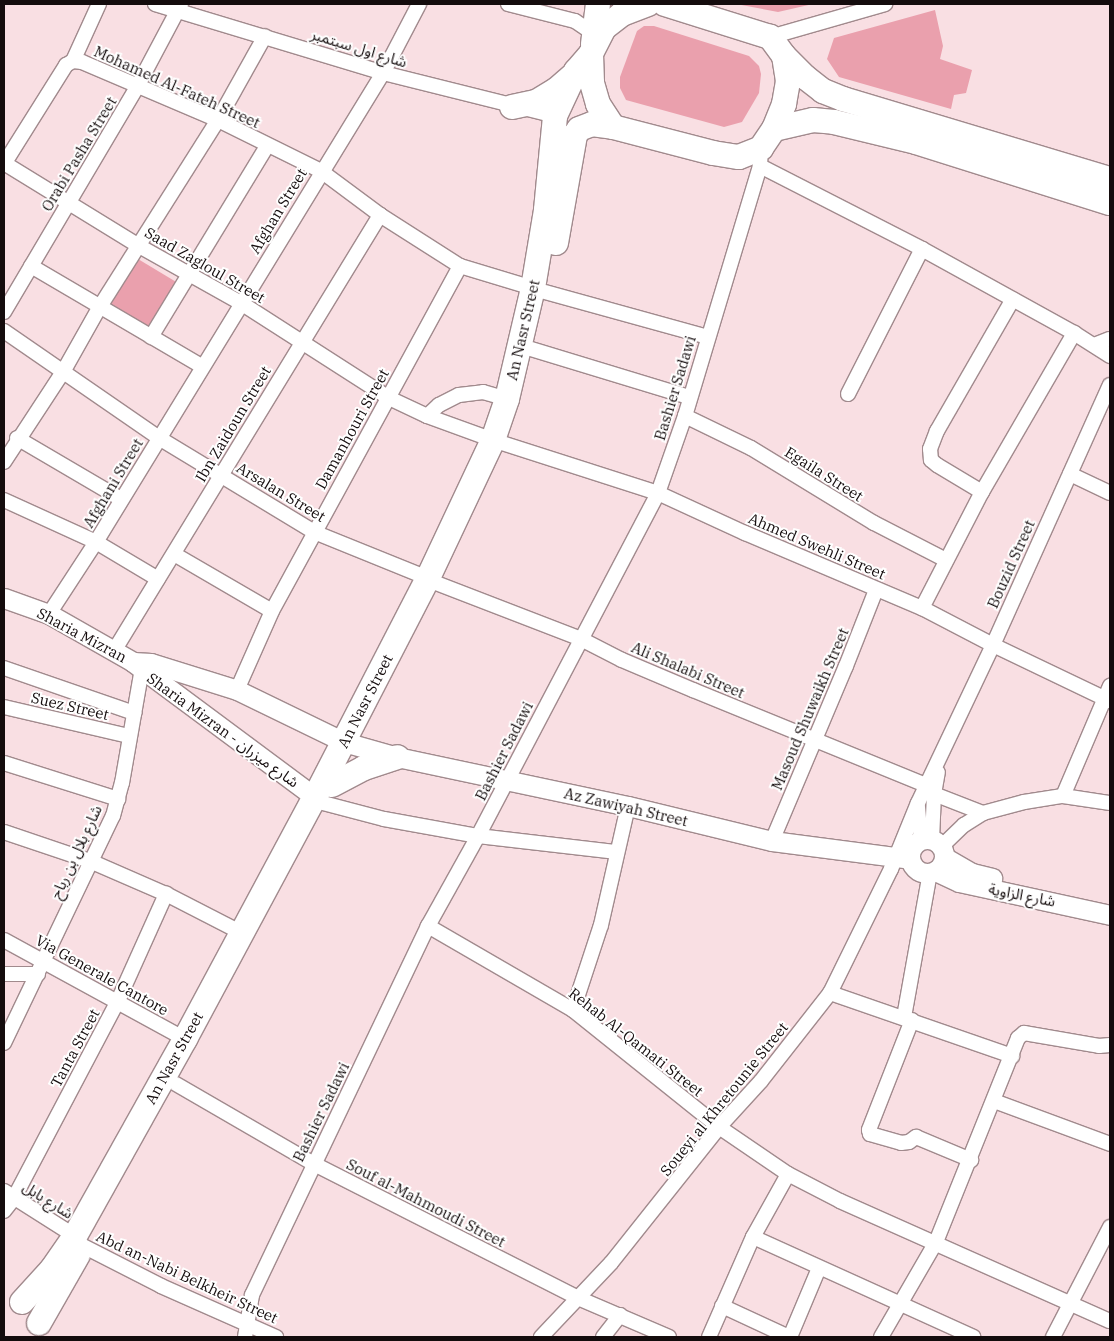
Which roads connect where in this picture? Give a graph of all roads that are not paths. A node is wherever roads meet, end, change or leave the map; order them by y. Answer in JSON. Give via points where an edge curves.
{"nodes":[{"id":1,"x":99,"y":4,"type":"edge"},
{"id":2,"x":155,"y":4,"type":"edge"},
{"id":3,"x":419,"y":4,"type":"edge"},
{"id":4,"x":508,"y":4,"type":"edge"},
{"id":5,"x":598,"y":4,"type":"edge"},
{"id":6,"x":648,"y":4,"type":"edge"},
{"id":7,"x":665,"y":4,"type":"edge"},
{"id":8,"x":886,"y":4,"type":"edge"},
{"id":9,"x":180,"y":7,"type":"edge"},
{"id":10,"x":265,"y":36,"type":"junction"},
{"id":11,"x":770,"y":37,"type":"junction"},
{"id":12,"x":587,"y":53,"type":"junction"},
{"id":13,"x":784,"y":56,"type":"junction"},
{"id":14,"x":73,"y":61,"type":"junction"},
{"id":15,"x":383,"y":73,"type":"junction"},
{"id":16,"x":138,"y":85,"type":"junction"},
{"id":17,"x":512,"y":107,"type":"junction"},
{"id":18,"x":218,"y":120,"type":"junction"},
{"id":19,"x":575,"y":122,"type":"junction"},
{"id":20,"x":774,"y":129,"type":"junction"},
{"id":21,"x":919,"y":132,"type":"junction"},
{"id":22,"x":267,"y":146,"type":"junction"},
{"id":23,"x":760,"y":157,"type":"junction"},
{"id":24,"x":4,"y":164,"type":"edge"},
{"id":25,"x":321,"y":171,"type":"junction"},
{"id":26,"x":1110,"y":179,"type":"edge"},
{"id":27,"x":1110,"y":203,"type":"edge"},
{"id":28,"x":68,"y":204,"type":"junction"},
{"id":29,"x":380,"y":215,"type":"junction"},
{"id":30,"x":139,"y":246,"type":"junction"},
{"id":31,"x":922,"y":249,"type":"junction"},
{"id":32,"x":31,"y":266,"type":"junction"},
{"id":33,"x":460,"y":266,"type":"junction"},
{"id":34,"x":190,"y":274,"type":"junction"},
{"id":35,"x":539,"y":290,"type":"junction"},
{"id":36,"x":1013,"y":299,"type":"junction"},
{"id":37,"x":241,"y":303,"type":"junction"},
{"id":38,"x":99,"y":308,"type":"junction"},
{"id":39,"x":4,"y":312,"type":"edge"},
{"id":40,"x":4,"y":331,"type":"edge"},
{"id":41,"x":1074,"y":332,"type":"junction"},
{"id":42,"x":151,"y":337,"type":"junction"},
{"id":43,"x":708,"y":338,"type":"junction"},
{"id":44,"x":303,"y":342,"type":"junction"},
{"id":45,"x":530,"y":349,"type":"junction"},
{"id":46,"x":1109,"y":350,"type":"edge"},
{"id":47,"x":203,"y":367,"type":"junction"},
{"id":48,"x":62,"y":372,"type":"junction"},
{"id":49,"x":1110,"y":385,"type":"edge"},
{"id":50,"x":848,"y":394,"type":"dead end"},
{"id":51,"x":689,"y":397,"type":"junction"},
{"id":52,"x":389,"y":398,"type":"junction"},
{"id":53,"x":507,"y":399,"type":"junction"},
{"id":54,"x":427,"y":416,"type":"junction"},
{"id":55,"x":685,"y":416,"type":"junction"},
{"id":56,"x":17,"y":438,"type":"junction"},
{"id":57,"x":159,"y":438,"type":"junction"},
{"id":58,"x":497,"y":441,"type":"junction"},
{"id":59,"x":4,"y":462,"type":"edge"},
{"id":60,"x":1070,"y":474,"type":"junction"},
{"id":61,"x":221,"y":475,"type":"junction"},
{"id":62,"x":982,"y":492,"type":"junction"},
{"id":63,"x":1110,"y":492,"type":"edge"},
{"id":64,"x":658,"y":493,"type":"junction"},
{"id":65,"x":121,"y":499,"type":"junction"},
{"id":66,"x":4,"y":500,"type":"edge"},
{"id":67,"x":314,"y":532,"type":"junction"},
{"id":68,"x":96,"y":542,"type":"junction"},
{"id":69,"x":174,"y":554,"type":"junction"},
{"id":70,"x":946,"y":560,"type":"junction"},
{"id":71,"x":158,"y":579,"type":"junction"},
{"id":72,"x":432,"y":581,"type":"junction"},
{"id":73,"x":876,"y":590,"type":"junction"},
{"id":74,"x":4,"y":598,"type":"edge"},
{"id":75,"x":922,"y":608,"type":"junction"},
{"id":76,"x":272,"y":611,"type":"junction"},
{"id":77,"x":49,"y":614,"type":"junction"},
{"id":78,"x":581,"y":639,"type":"junction"},
{"id":79,"x":993,"y":645,"type":"junction"},
{"id":80,"x":114,"y":651,"type":"junction"},
{"id":81,"x":139,"y":665,"type":"junction"},
{"id":82,"x":4,"y":668,"type":"edge"},
{"id":83,"x":236,"y":690,"type":"junction"},
{"id":84,"x":1108,"y":695,"type":"edge"},
{"id":85,"x":4,"y":707,"type":"edge"},
{"id":86,"x":134,"y":713,"type":"junction"},
{"id":87,"x":129,"y":736,"type":"junction"},
{"id":88,"x":814,"y":740,"type":"junction"},
{"id":89,"x":348,"y":743,"type":"junction"},
{"id":90,"x":397,"y":756,"type":"junction"},
{"id":91,"x":4,"y":763,"type":"edge"},
{"id":92,"x":506,"y":781,"type":"junction"},
{"id":93,"x":930,"y":790,"type":"junction"},
{"id":94,"x":324,"y":795,"type":"junction"},
{"id":95,"x":1063,"y":796,"type":"junction"},
{"id":96,"x":118,"y":799,"type":"junction"},
{"id":97,"x":918,"y":803,"type":"junction"},
{"id":98,"x":1110,"y":803,"type":"edge"},
{"id":99,"x":628,"y":806,"type":"junction"},
{"id":100,"x":983,"y":813,"type":"junction"},
{"id":101,"x":4,"y":832,"type":"edge"},
{"id":102,"x":478,"y":836,"type":"junction"},
{"id":103,"x":780,"y":843,"type":"junction"},
{"id":104,"x":617,"y":852,"type":"junction"},
{"id":105,"x":921,"y":858,"type":"junction"},
{"id":106,"x":90,"y":861,"type":"junction"},
{"id":107,"x":166,"y":894,"type":"junction"},
{"id":108,"x":1110,"y":906,"type":"edge"},
{"id":109,"x":1110,"y":915,"type":"edge"},
{"id":110,"x":428,"y":926,"type":"junction"},
{"id":111,"x":242,"y":933,"type":"junction"},
{"id":112,"x":4,"y":940,"type":"edge"},
{"id":113,"x":41,"y":968,"type":"junction"},
{"id":114,"x":4,"y":974,"type":"edge"},
{"id":115,"x":830,"y":993,"type":"junction"},
{"id":116,"x":117,"y":1003,"type":"junction"},
{"id":117,"x":574,"y":1010,"type":"junction"},
{"id":118,"x":908,"y":1019,"type":"junction"},
{"id":119,"x":185,"y":1038,"type":"junction"},
{"id":120,"x":4,"y":1043,"type":"edge"},
{"id":121,"x":1110,"y":1045,"type":"edge"},
{"id":122,"x":1012,"y":1056,"type":"junction"},
{"id":123,"x":176,"y":1084,"type":"junction"},
{"id":124,"x":994,"y":1101,"type":"junction"},
{"id":125,"x":719,"y":1127,"type":"junction"},
{"id":126,"x":1110,"y":1144,"type":"edge"},
{"id":127,"x":971,"y":1160,"type":"junction"},
{"id":128,"x":314,"y":1164,"type":"junction"},
{"id":129,"x":788,"y":1174,"type":"junction"},
{"id":130,"x":9,"y":1195,"type":"edge"},
{"id":131,"x":4,"y":1211,"type":"edge"},
{"id":132,"x":1110,"y":1227,"type":"edge"},
{"id":133,"x":753,"y":1237,"type":"junction"},
{"id":134,"x":79,"y":1241,"type":"junction"},
{"id":135,"x":936,"y":1242,"type":"junction"},
{"id":136,"x":819,"y":1268,"type":"junction"},
{"id":137,"x":578,"y":1298,"type":"junction"},
{"id":138,"x":13,"y":1300,"type":"edge"},
{"id":139,"x":899,"y":1304,"type":"junction"},
{"id":140,"x":1072,"y":1304,"type":"junction"},
{"id":141,"x":722,"y":1306,"type":"junction"},
{"id":142,"x":620,"y":1315,"type":"junction"},
{"id":143,"x":1110,"y":1321,"type":"edge"},
{"id":144,"x":248,"y":1323,"type":"junction"},
{"id":145,"x":41,"y":1332,"type":"edge"},
{"id":146,"x":652,"y":1333,"type":"edge"},
{"id":147,"x":969,"y":1336,"type":"edge"},
{"id":148,"x":245,"y":1337,"type":"edge"},
{"id":149,"x":276,"y":1337,"type":"edge"},
{"id":150,"x":541,"y":1337,"type":"edge"},
{"id":151,"x":603,"y":1337,"type":"edge"},
{"id":152,"x":669,"y":1337,"type":"edge"},
{"id":153,"x":709,"y":1337,"type":"edge"},
{"id":154,"x":789,"y":1337,"type":"edge"},
{"id":155,"x":881,"y":1337,"type":"edge"},
{"id":156,"x":1053,"y":1337,"type":"edge"}],
"edges":[{"from":1,"to":14,"type":"street"},
{"from":2,"to":9,"type":"street","name":"شارع اول سبتمبر"},
{"from":3,"to":15,"type":"street","name":"Afghan Street"},
{"from":4,"to":12,"type":"street","via":[[575,21]]},
{"from":5,"to":12,"type":"highway"},
{"from":6,"to":12,"type":"highway","name":"An Nasr Street","via":[[622,14],[604,28]]},
{"from":7,"to":11,"type":"highway"},
{"from":8,"to":11,"type":"street"},
{"from":9,"to":10,"type":"street","name":"شارع اول سبتمبر"},
{"from":9,"to":16,"type":"street","name":"Orabi Pasha Street"},
{"from":10,"to":15,"type":"street","name":"شارع اول سبتمبر"},
{"from":10,"to":18,"type":"street"},
{"from":11,"to":13,"type":"highway"},
{"from":12,"to":17,"type":"highway","via":[[556,90],[536,102]]},
{"from":12,"to":19,"type":"highway","name":"An Nasr Street"},
{"from":12,"to":19,"type":"highway","via":[[594,90],[603,114]]},
{"from":13,"to":20,"type":"highway","via":[[784,104]]},
{"from":13,"to":21,"type":"highway","via":[[804,77],[824,91]]},
{"from":14,"to":16,"type":"street","name":"Mohamed Al-Fateh Street"},
{"from":14,"to":24,"type":"street","via":[[66,65]]},
{"from":15,"to":17,"type":"street","name":"شارع اول سبتمبر"},
{"from":15,"to":25,"type":"street","name":"Afghan Street"},
{"from":16,"to":18,"type":"street","name":"Mohamed Al-Fateh Street"},
{"from":16,"to":28,"type":"street","name":"Orabi Pasha Street"},
{"from":17,"to":19,"type":"street","name":"شارع اول سبتمبر"},
{"from":18,"to":22,"type":"street","name":"Mohamed Al-Fateh Street"},
{"from":18,"to":30,"type":"street"},
{"from":19,"to":23,"type":"highway","via":[[713,153]]},
{"from":19,"to":35,"type":"highway","name":"An Nasr Street","via":[[562,214]]},
{"from":20,"to":21,"type":"highway","via":[[820,120]]},
{"from":20,"to":23,"type":"highway"},
{"from":21,"to":26,"type":"highway"},
{"from":21,"to":27,"type":"highway"},
{"from":22,"to":25,"type":"street","name":"Mohamed Al-Fateh Street"},
{"from":22,"to":34,"type":"street"},
{"from":23,"to":31,"type":"street"},
{"from":23,"to":43,"type":"street","name":"Bashier Sadawi"},
{"from":24,"to":28,"type":"street","name":"Saad Zagloul Street"},
{"from":25,"to":29,"type":"street","name":"Mohamed Al-Fateh Street"},
{"from":25,"to":37,"type":"street","name":"Afghan Street"},
{"from":28,"to":30,"type":"street","name":"Saad Zagloul Street"},
{"from":28,"to":32,"type":"street","name":"Orabi Pasha Street"},
{"from":29,"to":33,"type":"street","name":"Mohamed Al-Fateh Street"},
{"from":29,"to":44,"type":"street","name":"Ibn Zaidoun Street"},
{"from":30,"to":34,"type":"street","name":"Saad Zagloul Street"},
{"from":30,"to":38,"type":"street"},
{"from":31,"to":36,"type":"street"},
{"from":31,"to":50,"type":"street"},
{"from":32,"to":38,"type":"street"},
{"from":32,"to":39,"type":"street","name":"Orabi Pasha Street"},
{"from":33,"to":35,"type":"street","name":"Mohamed Al-Fateh Street"},
{"from":33,"to":52,"type":"street","name":"Damanhouri Street"},
{"from":34,"to":37,"type":"street","name":"Saad Zagloul Street"},
{"from":34,"to":42,"type":"street"},
{"from":35,"to":43,"type":"street","name":"Mohamed Al-Fateh Street"},
{"from":35,"to":45,"type":"highway","name":"An Nasr Street"},
{"from":35,"to":53,"type":"highway","name":"An Nasr Street"},
{"from":36,"to":41,"type":"street"},
{"from":36,"to":62,"type":"street","via":[[937,431],[930,449],[931,460],[937,465]]},
{"from":37,"to":44,"type":"street","name":"Saad Zagloul Street"},
{"from":37,"to":47,"type":"street","name":"Afghan Street"},
{"from":38,"to":42,"type":"street"},
{"from":38,"to":48,"type":"street"},
{"from":40,"to":48,"type":"street","name":"Arsalan Street"},
{"from":41,"to":46,"type":"street"},
{"from":41,"to":62,"type":"street"},
{"from":42,"to":47,"type":"street"},
{"from":43,"to":51,"type":"street","name":"Bashier Sadawi"},
{"from":44,"to":52,"type":"street","name":"Saad Zagloul Street"},
{"from":44,"to":61,"type":"street","name":"Ibn Zaidoun Street"},
{"from":45,"to":51,"type":"street"},
{"from":45,"to":58,"type":"highway","name":"An Nasr Street","via":[[518,400]]},
{"from":47,"to":57,"type":"street","name":"Afghani Street"},
{"from":48,"to":56,"type":"street"},
{"from":48,"to":57,"type":"street","name":"Arsalan Street"},
{"from":49,"to":60,"type":"street","name":"Bouzid Street"},
{"from":51,"to":55,"type":"street","name":"Bashier Sadawi"},
{"from":52,"to":54,"type":"street","name":"Saad Zagloul Street"},
{"from":52,"to":67,"type":"street","name":"Damanhouri Street"},
{"from":53,"to":54,"type":"street","via":[[483,392],[459,395],[439,404]]},
{"from":53,"to":58,"type":"highway","name":"An Nasr Street"},
{"from":54,"to":58,"type":"street","name":"Ahmed Swehli Street"},
{"from":55,"to":64,"type":"street","name":"Bashier Sadawi"},
{"from":55,"to":70,"type":"street","name":"Egaila Street","via":[[751,448],[874,523]]},
{"from":56,"to":59,"type":"street"},
{"from":56,"to":65,"type":"street"},
{"from":57,"to":61,"type":"street","name":"Arsalan Street"},
{"from":57,"to":65,"type":"street","name":"Afghani Street"},
{"from":58,"to":64,"type":"street","name":"Ahmed Swehli Street"},
{"from":58,"to":72,"type":"highway","name":"An Nasr Street"},
{"from":60,"to":63,"type":"street"},
{"from":60,"to":79,"type":"street","name":"Bouzid Street"},
{"from":61,"to":67,"type":"street","name":"Arsalan Street"},
{"from":61,"to":69,"type":"street","name":"Ibn Zaidoun Street"},
{"from":62,"to":70,"type":"street"},
{"from":64,"to":73,"type":"street","name":"Ahmed Swehli Street"},
{"from":64,"to":78,"type":"street","name":"Bashier Sadawi"},
{"from":65,"to":68,"type":"street","name":"Afghani Street"},
{"from":66,"to":68,"type":"street"},
{"from":67,"to":72,"type":"street","name":"Arsalan Street"},
{"from":67,"to":76,"type":"street","name":"Damanhouri Street"},
{"from":68,"to":71,"type":"street"},
{"from":68,"to":77,"type":"street","name":"Afghani Street"},
{"from":69,"to":71,"type":"street","name":"Ibn Zaidoun Street"},
{"from":69,"to":76,"type":"street"},
{"from":70,"to":75,"type":"street"},
{"from":71,"to":80,"type":"street","name":"Ibn Zaidoun Street"},
{"from":72,"to":78,"type":"street","name":"Ali Shalabi Street"},
{"from":72,"to":89,"type":"highway","name":"An Nasr Street"},
{"from":73,"to":75,"type":"street","name":"Ahmed Swehli Street"},
{"from":73,"to":88,"type":"street","name":"Masoud Shuwaikh Street"},
{"from":74,"to":77,"type":"main road","name":"Sharia Mizran"},
{"from":75,"to":79,"type":"street","name":"Ahmed Swehli Street"},
{"from":76,"to":83,"type":"street","name":"Damanhouri Street"},
{"from":77,"to":80,"type":"main road","name":"Sharia Mizran"},
{"from":78,"to":88,"type":"street","name":"Ali Shalabi Street","via":[[622,660]]},
{"from":78,"to":92,"type":"street","name":"Bashier Sadawi"},
{"from":79,"to":84,"type":"street","name":"Ahmed Swehli Street"},
{"from":79,"to":93,"type":"street","name":"Bouzid Street","via":[[941,756]]},
{"from":80,"to":81,"type":"main road","name":"Sharia Mizran"},
{"from":81,"to":83,"type":"main road","name":"Az Zawiyah Street"},
{"from":81,"to":86,"type":"street","name":"شارع بلال بن رباح"},
{"from":81,"to":94,"type":"main road","name":"Sharia Mizran - شارع ميزران"},
{"from":82,"to":86,"type":"street"},
{"from":83,"to":89,"type":"main road","name":"Az Zawiyah Street"},
{"from":84,"to":95,"type":"street"},
{"from":85,"to":87,"type":"street","name":"Suez Street"},
{"from":86,"to":87,"type":"street","name":"شارع بلال بن رباح"},
{"from":87,"to":96,"type":"street","name":"شارع بلال بن رباح"},
{"from":88,"to":93,"type":"street","name":"Ali Shalabi Street"},
{"from":88,"to":103,"type":"street","name":"Masoud Shuwaikh Street"},
{"from":89,"to":90,"type":"main road","name":"Az Zawiyah Street"},
{"from":89,"to":94,"type":"highway","name":"An Nasr Street"},
{"from":90,"to":92,"type":"main road","name":"Az Zawiyah Street"},
{"from":90,"to":94,"type":"highway","via":[[364,768]]},
{"from":91,"to":96,"type":"street"},
{"from":92,"to":99,"type":"main road","name":"Az Zawiyah Street"},
{"from":92,"to":102,"type":"street","name":"Bashier Sadawi"},
{"from":93,"to":97,"type":"street","name":"Bouzid Street"},
{"from":93,"to":100,"type":"street","name":"Ali Shalabi Street"},
{"from":93,"to":105,"type":"street"},
{"from":94,"to":102,"type":"street","via":[[384,819]]},
{"from":94,"to":111,"type":"highway","name":"An Nasr Street"},
{"from":94,"to":123,"type":"highway","name":"An Nasr Street"},
{"from":95,"to":98,"type":"street"},
{"from":95,"to":100,"type":"street"},
{"from":96,"to":106,"type":"street","name":"شارع بلال بن رباح","via":[[109,826]]},
{"from":97,"to":105,"type":"street"},
{"from":97,"to":105,"type":"street","name":"Bouzid Street"},
{"from":99,"to":103,"type":"main road","name":"Az Zawiyah Street"},
{"from":99,"to":104,"type":"street"},
{"from":100,"to":105,"type":"street"},
{"from":101,"to":106,"type":"street"},
{"from":102,"to":104,"type":"street"},
{"from":102,"to":110,"type":"street","name":"Bashier Sadawi"},
{"from":103,"to":105,"type":"main road","name":"Az Zawiyah Street","via":[[814,853]]},
{"from":104,"to":117,"type":"street","via":[[601,924]]},
{"from":105,"to":108,"type":"main road","via":[[986,878]]},
{"from":105,"to":109,"type":"main road","name":"شارع الزاوية","via":[[959,882]]},
{"from":105,"to":115,"type":"street","name":"Soueyi al Khretounie Street"},
{"from":105,"to":118,"type":"street"},
{"from":106,"to":107,"type":"street"},
{"from":106,"to":113,"type":"street","name":"شارع بلال بن رباح"},
{"from":107,"to":111,"type":"street"},
{"from":107,"to":116,"type":"street","name":"Tanta Street"},
{"from":110,"to":117,"type":"street","name":"Rehab Al-Qamati Street"},
{"from":110,"to":128,"type":"street","name":"Bashier Sadawi"},
{"from":111,"to":119,"type":"highway","name":"An Nasr Street"},
{"from":112,"to":113,"type":"street","name":"Via Generale Cantore"},
{"from":113,"to":114,"type":"street"},
{"from":113,"to":116,"type":"street","name":"Via Generale Cantore"},
{"from":113,"to":120,"type":"street","name":"شارع بلال بن رباح"},
{"from":115,"to":118,"type":"street"},
{"from":115,"to":125,"type":"street","name":"Soueyi al Khretounie Street"},
{"from":116,"to":119,"type":"street","name":"Via Generale Cantore"},
{"from":116,"to":130,"type":"street","name":"Tanta Street"},
{"from":117,"to":125,"type":"street","name":"Rehab Al-Qamati Street"},
{"from":118,"to":122,"type":"street"},
{"from":118,"to":127,"type":"street","via":[[870,1134],[901,1143],[916,1137]]},
{"from":119,"to":134,"type":"highway","name":"An Nasr Street"},
{"from":121,"to":122,"type":"street","via":[[1099,1046],[1024,1033],[1018,1038]]},
{"from":122,"to":124,"type":"street"},
{"from":123,"to":128,"type":"street","name":"Souf al-Mahmoudi Street"},
{"from":123,"to":134,"type":"highway","name":"An Nasr Street"},
{"from":124,"to":126,"type":"street"},
{"from":124,"to":127,"type":"street"},
{"from":125,"to":129,"type":"street","name":"Rehab Al-Qamati Street"},
{"from":125,"to":137,"type":"street","name":"Soueyi al Khretounie Street","via":[[648,1218]]},
{"from":127,"to":135,"type":"street"},
{"from":128,"to":137,"type":"street","name":"Souf al-Mahmoudi Street"},
{"from":128,"to":144,"type":"street","name":"Bashier Sadawi","via":[[252,1295]]},
{"from":129,"to":133,"type":"street"},
{"from":129,"to":135,"type":"street","name":"Rehab Al-Qamati Street","via":[[840,1201]]},
{"from":130,"to":131,"type":"street","name":"Tanta Street"},
{"from":130,"to":134,"type":"street","name":"شارع بابل"},
{"from":132,"to":140,"type":"street"},
{"from":133,"to":136,"type":"street"},
{"from":133,"to":141,"type":"street"},
{"from":134,"to":138,"type":"highway","name":"An Nasr Street","via":[[52,1269]]},
{"from":134,"to":144,"type":"street","name":"Abd an-Nabi Belkheir Street","via":[[162,1286]]},
{"from":134,"to":145,"type":"highway","name":"An Nasr Street"},
{"from":135,"to":139,"type":"street"},
{"from":135,"to":140,"type":"street","name":"Rehab Al-Qamati Street"},
{"from":136,"to":139,"type":"street"},
{"from":136,"to":154,"type":"street"},
{"from":137,"to":142,"type":"street","name":"Souf al-Mahmoudi Street"},
{"from":137,"to":150,"type":"street","name":"Soueyi al Khretounie Street"},
{"from":138,"to":145,"type":"highway","via":[[36,1314]]},
{"from":139,"to":147,"type":"street"},
{"from":139,"to":155,"type":"street"},
{"from":140,"to":143,"type":"street","name":"Rehab Al-Qamati Street"},
{"from":140,"to":156,"type":"street"},
{"from":141,"to":153,"type":"street"},
{"from":141,"to":154,"type":"street"},
{"from":142,"to":146,"type":"street","name":"Souf al-Mahmoudi Street"},
{"from":142,"to":151,"type":"street"},
{"from":144,"to":148,"type":"street","name":"Bashier Sadawi"},
{"from":144,"to":149,"type":"street","name":"Abd an-Nabi Belkheir Street"},
{"from":146,"to":152,"type":"street","name":"Souf al-Mahmoudi Street"}]}
